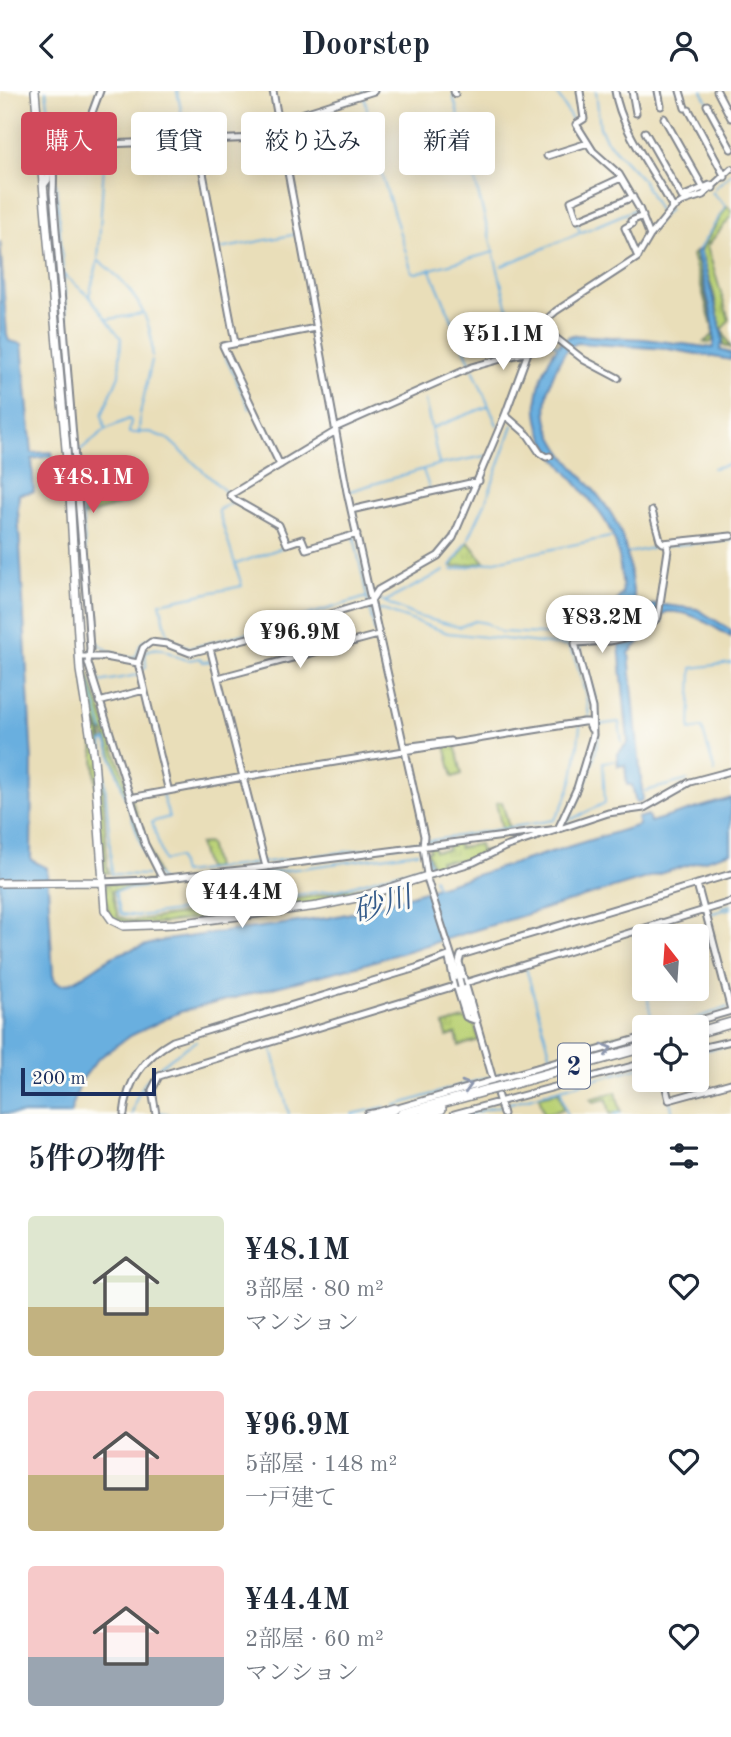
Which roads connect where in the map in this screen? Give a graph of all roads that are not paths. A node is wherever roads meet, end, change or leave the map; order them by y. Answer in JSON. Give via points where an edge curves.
{"nodes":[{"id":1,"x":36,"y":91,"type":"edge"},
{"id":2,"x":100,"y":91,"type":"edge"},
{"id":3,"x":273,"y":91,"type":"edge"},
{"id":4,"x":374,"y":91,"type":"edge"},
{"id":5,"x":580,"y":91,"type":"edge"},
{"id":6,"x":615,"y":91,"type":"edge"},
{"id":7,"x":632,"y":91,"type":"edge"},
{"id":8,"x":657,"y":91,"type":"edge"},
{"id":9,"x":680,"y":91,"type":"edge"},
{"id":10,"x":717,"y":91,"type":"edge"},
{"id":11,"x":706,"y":105,"type":"dead end"},
{"id":12,"x":661,"y":106,"type":"dead end"},
{"id":13,"x":38,"y":112,"type":"edge"},
{"id":14,"x":92,"y":112,"type":"edge"},
{"id":15,"x":277,"y":112,"type":"edge"},
{"id":16,"x":307,"y":112,"type":"edge"},
{"id":17,"x":636,"y":113,"type":"dead end"},
{"id":18,"x":664,"y":118,"type":"dead end"},
{"id":19,"x":731,"y":118,"type":"edge"},
{"id":20,"x":628,"y":130,"type":"junction"},
{"id":21,"x":645,"y":132,"type":"dead end"},
{"id":22,"x":619,"y":135,"type":"dead end"},
{"id":23,"x":586,"y":143,"type":"junction"},
{"id":24,"x":731,"y":149,"type":"edge"},
{"id":25,"x":547,"y":156,"type":"dead end"},
{"id":26,"x":731,"y":169,"type":"edge"},
{"id":27,"x":44,"y":175,"type":"edge"},
{"id":28,"x":48,"y":175,"type":"edge"},
{"id":29,"x":55,"y":175,"type":"edge"},
{"id":30,"x":203,"y":175,"type":"edge"},
{"id":31,"x":288,"y":175,"type":"edge"},
{"id":32,"x":725,"y":177,"type":"junction"},
{"id":33,"x":621,"y":178,"type":"junction"},
{"id":34,"x":45,"y":184,"type":"junction"},
{"id":35,"x":713,"y":188,"type":"junction"},
{"id":36,"x":704,"y":189,"type":"junction"},
{"id":37,"x":633,"y":197,"type":"junction"},
{"id":38,"x":684,"y":199,"type":"junction"},
{"id":39,"x":673,"y":207,"type":"junction"},
{"id":40,"x":643,"y":216,"type":"junction"},
{"id":41,"x":650,"y":236,"type":"junction"},
{"id":42,"x":638,"y":257,"type":"junction"},
{"id":43,"x":316,"y":328,"type":"junction"},
{"id":44,"x":536,"y":330,"type":"junction"},
{"id":45,"x":235,"y":343,"type":"junction"},
{"id":46,"x":527,"y":352,"type":"junction"},
{"id":47,"x":618,"y":378,"type":"dead end"},
{"id":48,"x":506,"y":415,"type":"junction"},
{"id":49,"x":335,"y":430,"type":"junction"},
{"id":50,"x":550,"y":456,"type":"dead end"},
{"id":51,"x":280,"y":465,"type":"junction"},
{"id":52,"x":478,"y":481,"type":"junction"},
{"id":53,"x":351,"y":510,"type":"junction"},
{"id":54,"x":652,"y":511,"type":"dead end"},
{"id":55,"x":357,"y":534,"type":"junction"},
{"id":56,"x":731,"y":536,"type":"edge"},
{"id":57,"x":668,"y":545,"type":"junction"},
{"id":58,"x":369,"y":602,"type":"junction"},
{"id":59,"x":376,"y":635,"type":"junction"},
{"id":60,"x":210,"y":648,"type":"junction"},
{"id":61,"x":84,"y":657,"type":"junction"},
{"id":62,"x":138,"y":663,"type":"junction"},
{"id":63,"x":218,"y":676,"type":"junction"},
{"id":64,"x":143,"y":690,"type":"junction"},
{"id":65,"x":99,"y":702,"type":"junction"},
{"id":66,"x":593,"y":735,"type":"junction"},
{"id":67,"x":453,"y":740,"type":"dead end"},
{"id":68,"x":405,"y":749,"type":"junction"},
{"id":69,"x":731,"y":771,"type":"edge"},
{"id":70,"x":243,"y":777,"type":"junction"},
{"id":71,"x":168,"y":788,"type":"dead end"},
{"id":72,"x":130,"y":798,"type":"junction"},
{"id":73,"x":558,"y":829,"type":"junction"},
{"id":74,"x":423,"y":847,"type":"junction"},
{"id":75,"x":265,"y":864,"type":"junction"},
{"id":76,"x":731,"y":874,"type":"edge"},
{"id":77,"x":160,"y":878,"type":"junction"},
{"id":78,"x":428,"y":879,"type":"junction"},
{"id":79,"x":97,"y":882,"type":"junction"},
{"id":80,"x":0,"y":883,"type":"edge"},
{"id":81,"x":697,"y":884,"type":"junction"},
{"id":82,"x":731,"y":902,"type":"edge"},
{"id":83,"x":705,"y":911,"type":"junction"},
{"id":84,"x":449,"y":953,"type":"junction"},
{"id":85,"x":461,"y":984,"type":"junction"},
{"id":86,"x":730,"y":1009,"type":"edge"},
{"id":87,"x":709,"y":1016,"type":"edge"},
{"id":88,"x":731,"y":1023,"type":"edge"},
{"id":89,"x":709,"y":1029,"type":"edge"},
{"id":90,"x":731,"y":1029,"type":"edge"},
{"id":91,"x":709,"y":1035,"type":"edge"},
{"id":92,"x":632,"y":1040,"type":"edge"},
{"id":93,"x":731,"y":1041,"type":"edge"},
{"id":94,"x":709,"y":1046,"type":"edge"},
{"id":95,"x":632,"y":1051,"type":"edge"},
{"id":96,"x":632,"y":1056,"type":"edge"},
{"id":97,"x":632,"y":1066,"type":"edge"},
{"id":98,"x":494,"y":1079,"type":"junction"},
{"id":99,"x":731,"y":1083,"type":"edge"},
{"id":100,"x":504,"y":1089,"type":"junction"},
{"id":101,"x":709,"y":1089,"type":"edge"},
{"id":102,"x":668,"y":1092,"type":"edge"},
{"id":103,"x":699,"y":1092,"type":"edge"},
{"id":104,"x":489,"y":1093,"type":"junction"},
{"id":105,"x":500,"y":1103,"type":"junction"},
{"id":106,"x":398,"y":1112,"type":"edge"},
{"id":107,"x":124,"y":1114,"type":"edge"},
{"id":108,"x":156,"y":1114,"type":"edge"},
{"id":109,"x":366,"y":1114,"type":"edge"},
{"id":110,"x":377,"y":1114,"type":"edge"},
{"id":111,"x":425,"y":1114,"type":"edge"},
{"id":112,"x":454,"y":1114,"type":"edge"},
{"id":113,"x":503,"y":1114,"type":"edge"}],
"edges":[{"from":1,"to":13,"type":"street"},
{"from":2,"to":14,"type":"street"},
{"from":3,"to":15,"type":"street"},
{"from":4,"to":16,"type":"street"},
{"from":5,"to":23,"type":"street","via":[[584,119],[576,124]]},
{"from":6,"to":20,"type":"street"},
{"from":7,"to":17,"type":"street"},
{"from":8,"to":12,"type":"street"},
{"from":9,"to":32,"type":"street"},
{"from":10,"to":19,"type":"street"},
{"from":11,"to":24,"type":"street"},
{"from":18,"to":36,"type":"street"},
{"from":20,"to":22,"type":"street"},
{"from":20,"to":39,"type":"street"},
{"from":21,"to":38,"type":"street"},
{"from":23,"to":25,"type":"street"},
{"from":23,"to":33,"type":"street"},
{"from":26,"to":32,"type":"street"},
{"from":27,"to":34,"type":"street"},
{"from":28,"to":34,"type":"street"},
{"from":29,"to":61,"type":"street","via":[[90,649]]},
{"from":30,"to":45,"type":"street"},
{"from":31,"to":43,"type":"street"},
{"from":32,"to":35,"type":"street"},
{"from":33,"to":37,"type":"street"},
{"from":33,"to":37,"type":"street","via":[[571,201],[577,220]]},
{"from":34,"to":61,"type":"street"},
{"from":35,"to":36,"type":"street"},
{"from":35,"to":38,"type":"street"},
{"from":36,"to":38,"type":"street"},
{"from":37,"to":40,"type":"street"},
{"from":38,"to":39,"type":"street"},
{"from":39,"to":41,"type":"street"},
{"from":40,"to":41,"type":"street"},
{"from":40,"to":42,"type":"street","via":[[625,228]]},
{"from":41,"to":42,"type":"street"},
{"from":42,"to":44,"type":"street","via":[[567,303]]},
{"from":43,"to":45,"type":"street"},
{"from":43,"to":49,"type":"street"},
{"from":44,"to":46,"type":"street"},
{"from":44,"to":47,"type":"street"},
{"from":45,"to":51,"type":"street","via":[[223,346]]},
{"from":46,"to":48,"type":"street"},
{"from":46,"to":49,"type":"street","via":[[472,367]]},
{"from":48,"to":50,"type":"street","via":[[540,453]]},
{"from":48,"to":52,"type":"street"},
{"from":49,"to":51,"type":"street"},
{"from":49,"to":53,"type":"street"},
{"from":51,"to":55,"type":"street","via":[[230,495],[279,525],[287,544],[302,540],[306,549]]},
{"from":52,"to":53,"type":"street"},
{"from":52,"to":58,"type":"street","via":[[447,547],[428,563],[377,590]]},
{"from":53,"to":55,"type":"street"},
{"from":54,"to":57,"type":"street","via":[[660,540]]},
{"from":55,"to":58,"type":"street"},
{"from":56,"to":57,"type":"street"},
{"from":57,"to":66,"type":"street","via":[[658,617],[643,632],[575,643],[592,708]]},
{"from":58,"to":59,"type":"street"},
{"from":58,"to":60,"type":"street"},
{"from":59,"to":63,"type":"street"},
{"from":59,"to":68,"type":"street"},
{"from":60,"to":62,"type":"street","via":[[190,653],[151,642],[143,647]]},
{"from":60,"to":63,"type":"street"},
{"from":61,"to":62,"type":"street"},
{"from":61,"to":65,"type":"street"},
{"from":61,"to":79,"type":"street","via":[[94,758]]},
{"from":62,"to":64,"type":"street"},
{"from":63,"to":70,"type":"street"},
{"from":64,"to":65,"type":"street"},
{"from":64,"to":71,"type":"street"},
{"from":65,"to":72,"type":"street"},
{"from":66,"to":68,"type":"street","via":[[588,722],[583,722]]},
{"from":66,"to":73,"type":"street","via":[[578,788]]},
{"from":67,"to":68,"type":"street"},
{"from":68,"to":70,"type":"street"},
{"from":68,"to":74,"type":"street","via":[[425,836]]},
{"from":69,"to":73,"type":"street","via":[[690,782],[645,808],[608,813]]},
{"from":70,"to":72,"type":"street"},
{"from":70,"to":75,"type":"street"},
{"from":72,"to":77,"type":"street"},
{"from":73,"to":74,"type":"street"},
{"from":73,"to":78,"type":"street"},
{"from":74,"to":75,"type":"street"},
{"from":74,"to":78,"type":"street"},
{"from":75,"to":77,"type":"street"},
{"from":76,"to":81,"type":"street"},
{"from":77,"to":79,"type":"street"},
{"from":78,"to":79,"type":"street","via":[[318,906],[134,927],[107,915]]},
{"from":78,"to":84,"type":"street"},
{"from":79,"to":80,"type":"street"},
{"from":81,"to":83,"type":"street"},
{"from":81,"to":85,"type":"street","via":[[461,955]]},
{"from":82,"to":83,"type":"street"},
{"from":83,"to":85,"type":"street"},
{"from":83,"to":86,"type":"street"},
{"from":84,"to":85,"type":"street"},
{"from":84,"to":107,"type":"street","via":[[403,972],[173,1041],[154,1053],[135,1076]]},
{"from":85,"to":98,"type":"street"},
{"from":85,"to":108,"type":"street","via":[[157,1079],[152,1090]]},
{"from":86,"to":87,"type":"street"},
{"from":88,"to":89,"type":"highway"},
{"from":90,"to":91,"type":"highway"},
{"from":98,"to":92,"type":"street","one_way":true},
{"from":93,"to":94,"type":"street"},
{"from":95,"to":100,"type":"highway","number":"2"},
{"from":96,"to":100,"type":"highway","number":"2"},
{"from":97,"to":105,"type":"street"},
{"from":98,"to":105,"type":"street"},
{"from":106,"to":98,"type":"street","one_way":true},
{"from":99,"to":101,"type":"street"},
{"from":100,"to":104,"type":"highway","number":"2"},
{"from":102,"to":103,"type":"street","via":[[670,1100]]},
{"from":104,"to":106,"type":"highway","number":"2"},
{"from":104,"to":111,"type":"highway","number":"2"},
{"from":105,"to":112,"type":"street"},
{"from":105,"to":113,"type":"street"},
{"from":106,"to":109,"type":"street"},
{"from":106,"to":110,"type":"highway"}]}
